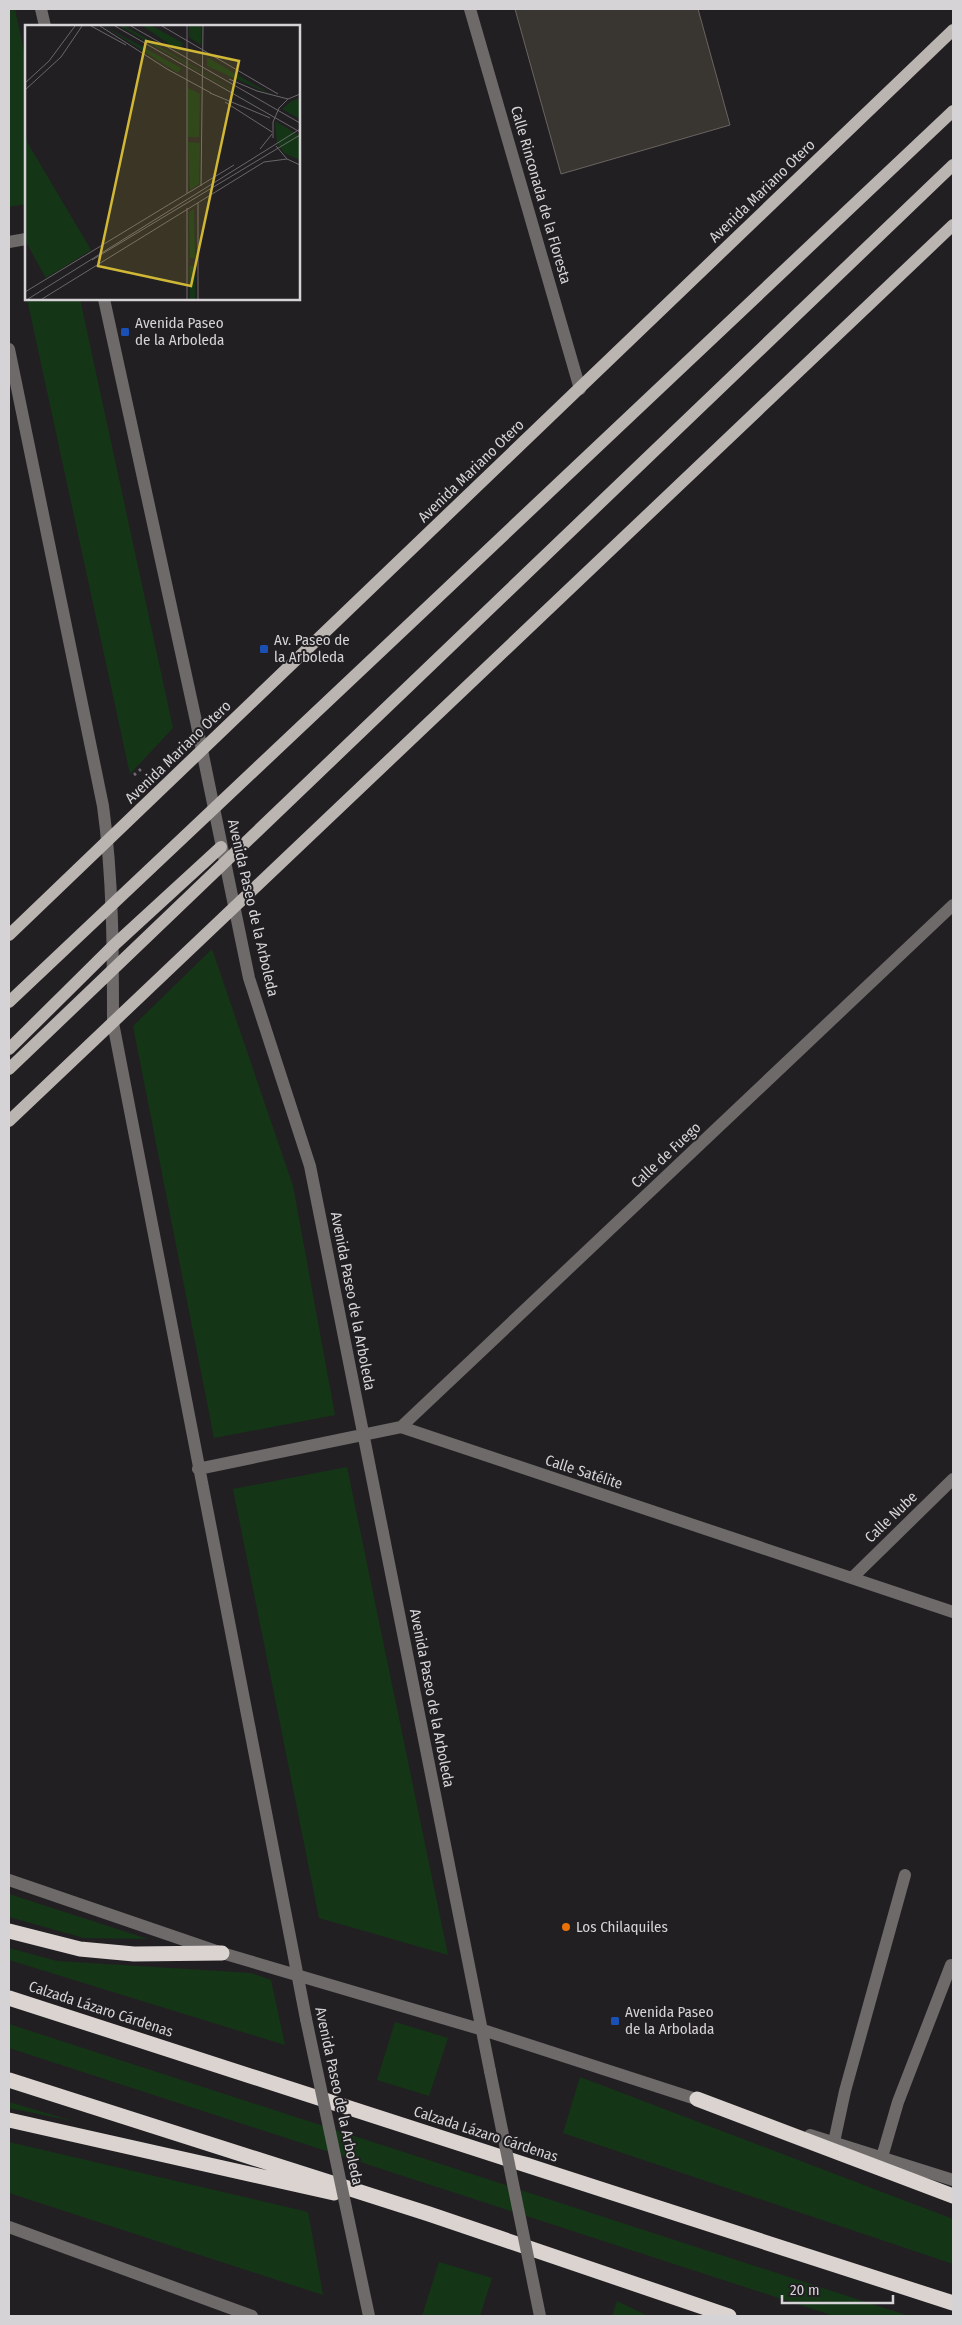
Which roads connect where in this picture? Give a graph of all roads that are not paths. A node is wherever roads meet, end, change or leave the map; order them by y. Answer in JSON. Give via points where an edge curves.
{"nodes":[{"id":1,"x":41,"y":9,"type":"edge"},
{"id":2,"x":470,"y":9,"type":"edge"},
{"id":3,"x":45,"y":25,"type":"edge"},
{"id":4,"x":953,"y":30,"type":"edge"},
{"id":5,"x":953,"y":110,"type":"edge"},
{"id":6,"x":953,"y":165,"type":"edge"},
{"id":7,"x":953,"y":225,"type":"edge"},
{"id":8,"x":25,"y":239,"type":"edge"},
{"id":9,"x":9,"y":242,"type":"edge"},
{"id":10,"x":104,"y":300,"type":"edge"},
{"id":11,"x":9,"y":349,"type":"edge"},
{"id":12,"x":580,"y":389,"type":"junction"},
{"id":13,"x":202,"y":751,"type":"junction"},
{"id":14,"x":108,"y":841,"type":"junction"},
{"id":15,"x":221,"y":847,"type":"junction"},
{"id":16,"x":953,"y":905,"type":"edge"},
{"id":17,"x":234,"y":908,"type":"junction"},
{"id":18,"x":9,"y":935,"type":"edge"},
{"id":19,"x":113,"y":946,"type":"junction"},
{"id":20,"x":9,"y":1002,"type":"edge"},
{"id":21,"x":113,"y":1023,"type":"junction"},
{"id":22,"x":9,"y":1049,"type":"edge"},
{"id":23,"x":9,"y":1069,"type":"edge"},
{"id":24,"x":9,"y":1121,"type":"edge"},
{"id":25,"x":401,"y":1428,"type":"junction"},
{"id":26,"x":364,"y":1437,"type":"junction"},
{"id":27,"x":198,"y":1469,"type":"junction"},
{"id":28,"x":953,"y":1479,"type":"edge"},
{"id":29,"x":852,"y":1578,"type":"junction"},
{"id":30,"x":953,"y":1612,"type":"edge"},
{"id":31,"x":904,"y":1875,"type":"dead end"},
{"id":32,"x":9,"y":1880,"type":"edge"},
{"id":33,"x":9,"y":1931,"type":"edge"},
{"id":34,"x":222,"y":1953,"type":"junction"},
{"id":35,"x":951,"y":1965,"type":"dead end"},
{"id":36,"x":296,"y":1976,"type":"junction"},
{"id":37,"x":9,"y":1998,"type":"edge"},
{"id":38,"x":483,"y":2030,"type":"junction"},
{"id":39,"x":9,"y":2080,"type":"edge"},
{"id":40,"x":697,"y":2099,"type":"junction"},
{"id":41,"x":9,"y":2120,"type":"edge"},
{"id":42,"x":834,"y":2142,"type":"junction"},
{"id":43,"x":882,"y":2157,"type":"junction"},
{"id":44,"x":953,"y":2180,"type":"edge"},
{"id":45,"x":953,"y":2196,"type":"edge"},
{"id":46,"x":430,"y":2214,"type":"junction"},
{"id":47,"x":9,"y":2227,"type":"edge"},
{"id":48,"x":660,"y":2294,"type":"junction"},
{"id":49,"x":953,"y":2303,"type":"edge"},
{"id":50,"x":252,"y":2316,"type":"edge"},
{"id":51,"x":370,"y":2316,"type":"edge"},
{"id":52,"x":540,"y":2316,"type":"edge"},
{"id":53,"x":712,"y":2316,"type":"edge"},
{"id":54,"x":729,"y":2316,"type":"edge"}],
"edges":[{"from":1,"to":3,"type":"street"},
{"from":2,"to":12,"type":"street","name":"Calle Rinconada de la Floresta"},
{"from":4,"to":12,"type":"main road","name":"Avenida Mariano Otero"},
{"from":5,"to":20,"type":"main road","bridge":true},
{"from":6,"to":23,"type":"main road","bridge":true},
{"from":7,"to":17,"type":"main road"},
{"from":8,"to":9,"type":"street"},
{"from":10,"to":13,"type":"street","name":"Avenida Paseo de la Arboleda"},
{"from":11,"to":14,"type":"street","name":"Avenida Paseo de la Arboleda"},
{"from":12,"to":13,"type":"main road","name":"Avenida Mariano Otero"},
{"from":13,"to":14,"type":"main road","name":"Avenida Mariano Otero"},
{"from":13,"to":15,"type":"street","name":"Avenida Paseo de la Arboleda"},
{"from":14,"to":18,"type":"main road","name":"Avenida Mariano Otero"},
{"from":14,"to":19,"type":"street","name":"Avenida Paseo de la Arboleda"},
{"from":15,"to":17,"type":"street","name":"Avenida Paseo de la Arboleda"},
{"from":15,"to":19,"type":"main road"},
{"from":16,"to":25,"type":"street","name":"Calle de Fuego"},
{"from":17,"to":21,"type":"main road"},
{"from":17,"to":26,"type":"street","name":"Avenida Paseo de la Arboleda","via":[[249,978],[310,1166]]},
{"from":19,"to":21,"type":"street","name":"Avenida Paseo de la Arboleda"},
{"from":19,"to":22,"type":"main road"},
{"from":21,"to":24,"type":"main road"},
{"from":21,"to":27,"type":"street","name":"Avenida Paseo de la Arboleda"},
{"from":25,"to":26,"type":"street"},
{"from":25,"to":29,"type":"street","name":"Calle Satélite"},
{"from":26,"to":27,"type":"street"},
{"from":26,"to":38,"type":"street","name":"Avenida Paseo de la Arboleda"},
{"from":27,"to":36,"type":"street","name":"Avenida Paseo de la Arboleda"},
{"from":28,"to":29,"type":"street","name":"Calle Nube"},
{"from":29,"to":30,"type":"street","name":"Calle Satélite"},
{"from":31,"to":42,"type":"street"},
{"from":32,"to":34,"type":"street"},
{"from":33,"to":34,"type":"highway","via":[[80,1949],[134,1954]]},
{"from":34,"to":36,"type":"street"},
{"from":35,"to":43,"type":"street","via":[[898,2102]]},
{"from":36,"to":38,"type":"street"},
{"from":36,"to":51,"type":"street","name":"Avenida Paseo de la Arboleda","bridge":true},
{"from":37,"to":49,"type":"highway","name":"Calzada Lázaro Cárdenas"},
{"from":38,"to":40,"type":"street"},
{"from":38,"to":52,"type":"street","name":"Avenida Paseo de la Arboleda","bridge":true},
{"from":39,"to":46,"type":"highway"},
{"from":40,"to":42,"type":"street"},
{"from":40,"to":45,"type":"highway"},
{"from":41,"to":46,"type":"highway"},
{"from":42,"to":43,"type":"street"},
{"from":43,"to":44,"type":"street"},
{"from":46,"to":48,"type":"highway"},
{"from":47,"to":50,"type":"street"},
{"from":48,"to":53,"type":"highway"},
{"from":48,"to":54,"type":"highway"}]}
